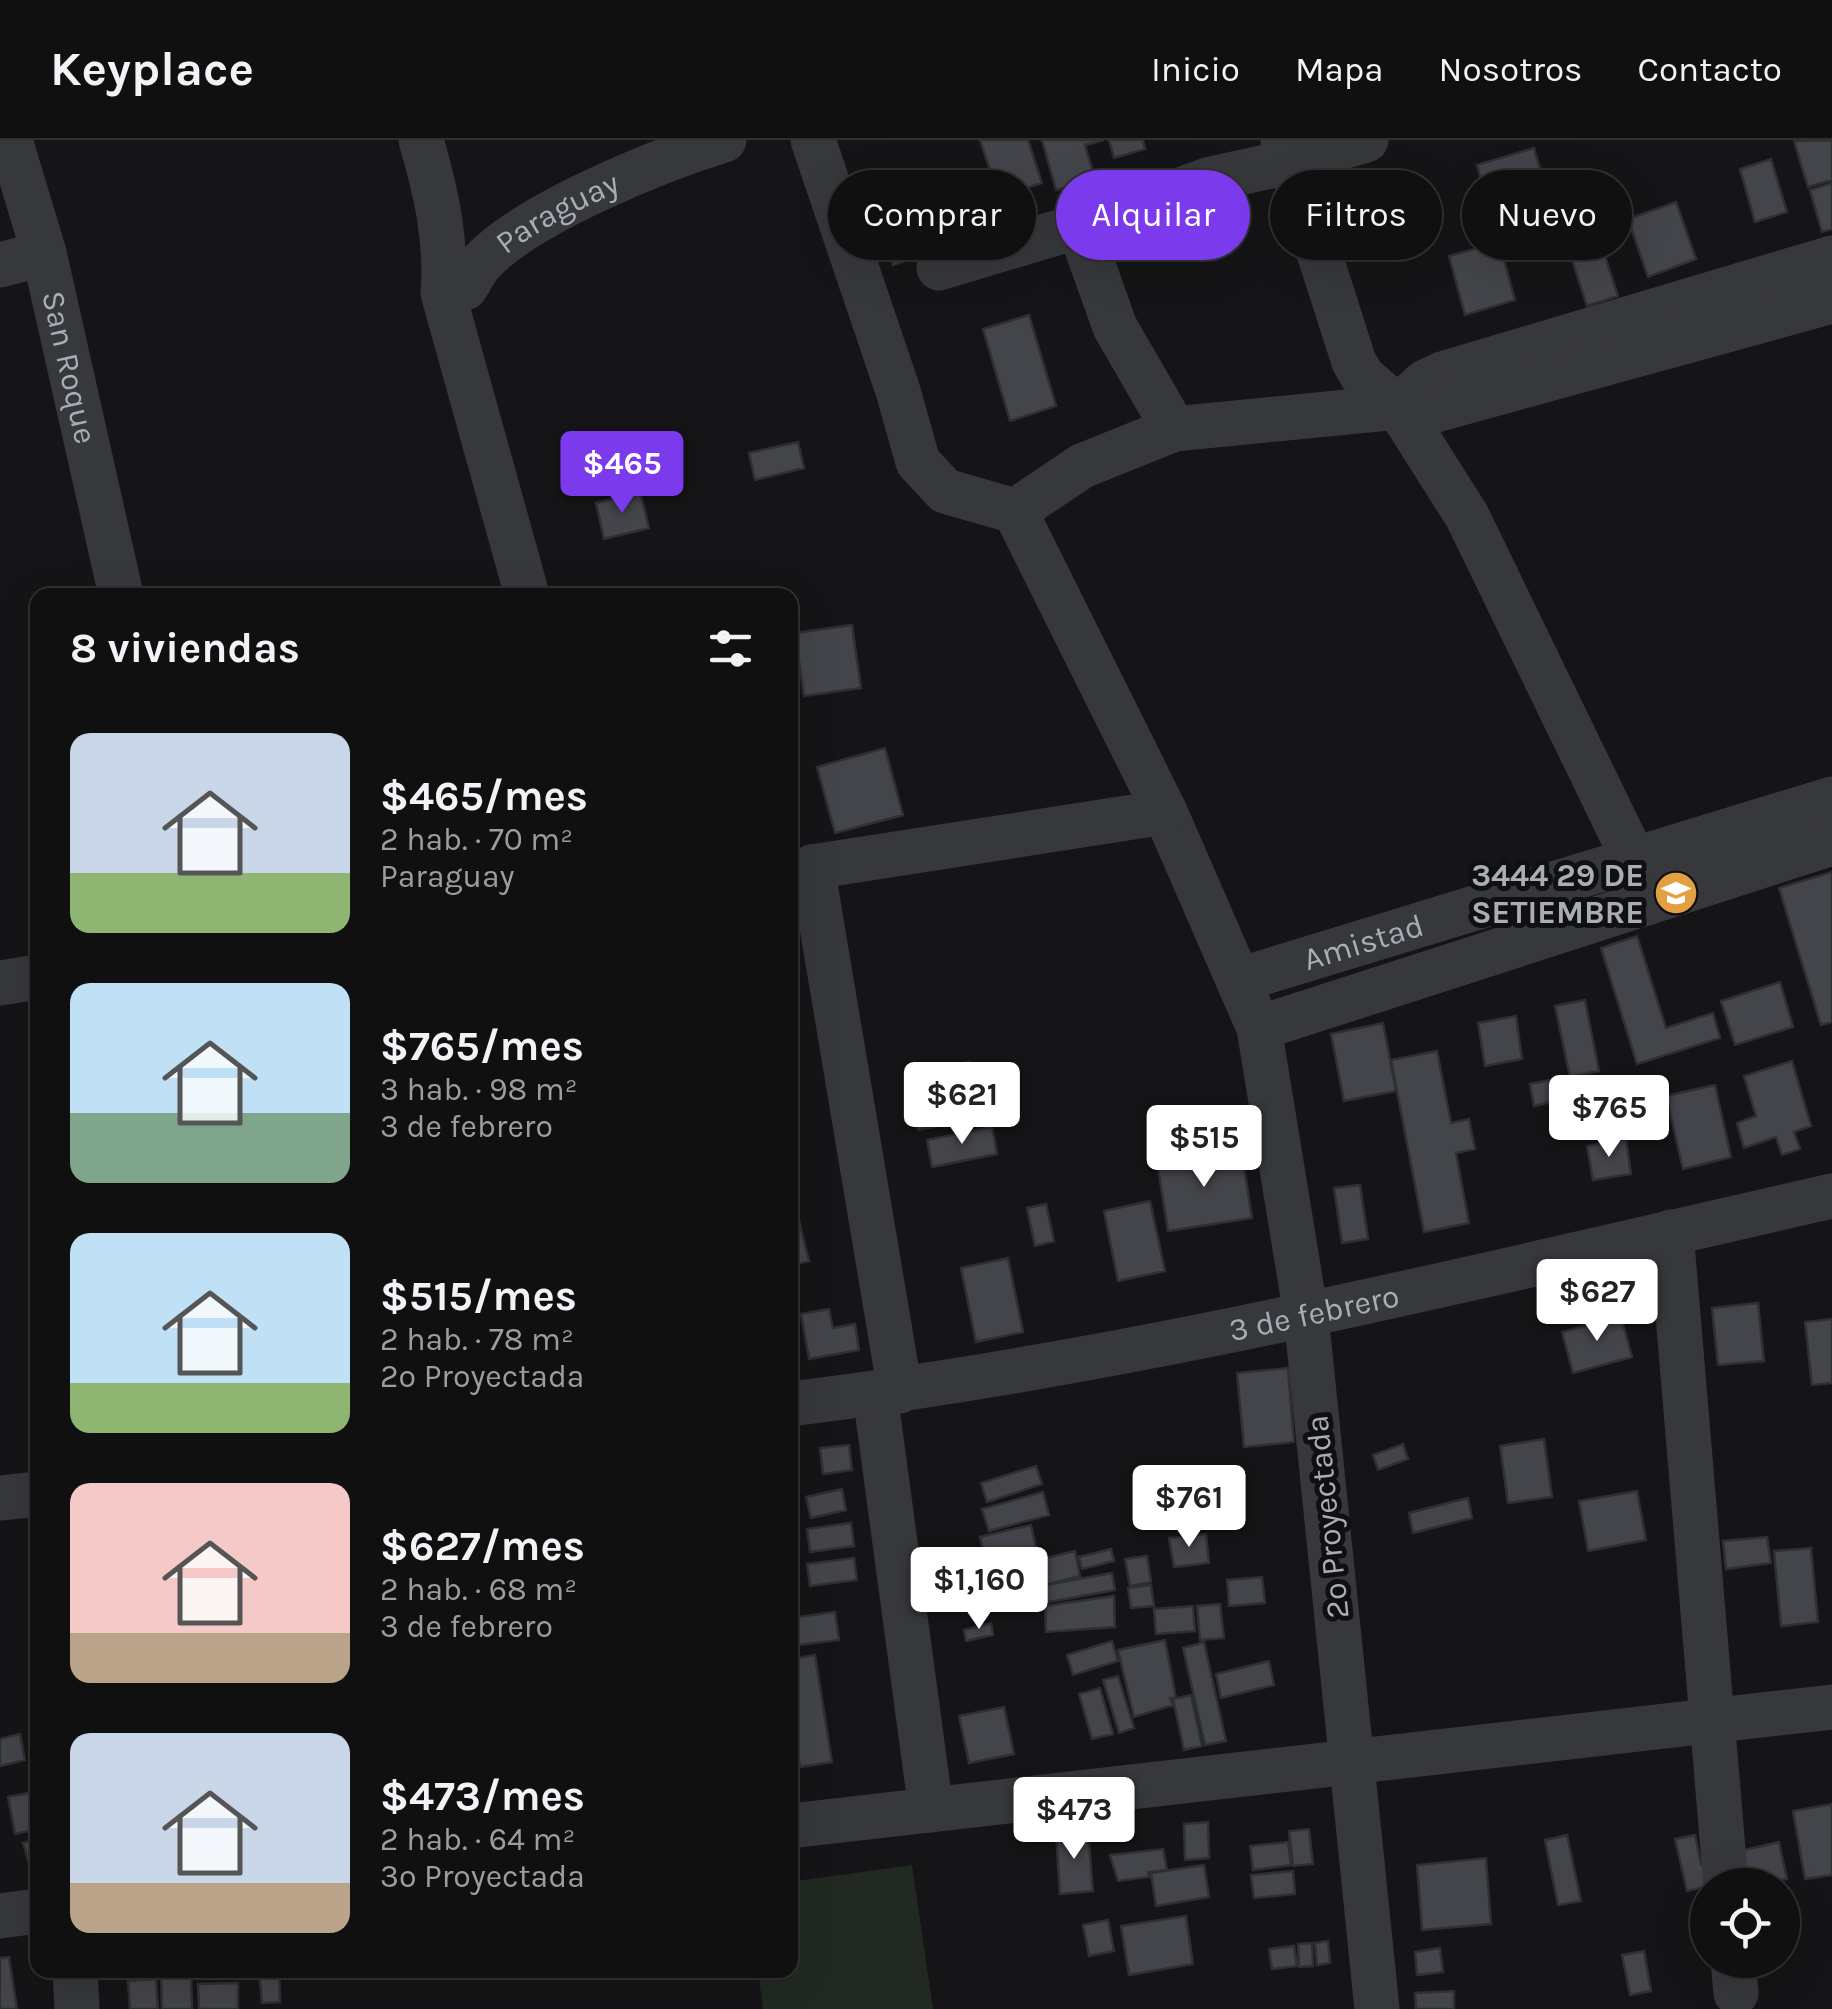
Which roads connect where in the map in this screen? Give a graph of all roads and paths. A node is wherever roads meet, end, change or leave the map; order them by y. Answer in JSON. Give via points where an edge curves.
{"nodes":[{"id":1,"x":10,"y":140,"type":"edge"},
{"id":2,"x":422,"y":140,"type":"edge"},
{"id":3,"x":724,"y":140,"type":"edge"},
{"id":4,"x":813,"y":140,"type":"edge"},
{"id":5,"x":1366,"y":140,"type":"edge"},
{"id":6,"x":1286,"y":151,"type":"edge"},
{"id":7,"x":1234,"y":170,"type":"edge"},
{"id":8,"x":1056,"y":233,"type":"edge"},
{"id":9,"x":44,"y":253,"type":"junction"},
{"id":10,"x":1832,"y":258,"type":"edge"},
{"id":11,"x":1091,"y":260,"type":"edge"},
{"id":12,"x":0,"y":265,"type":"edge"},
{"id":13,"x":939,"y":268,"type":"dead end"},
{"id":14,"x":456,"y":272,"type":"junction"},
{"id":15,"x":1832,"y":301,"type":"edge"},
{"id":16,"x":1398,"y":407,"type":"junction"},
{"id":17,"x":1174,"y":429,"type":"junction"},
{"id":18,"x":1015,"y":510,"type":"junction"},
{"id":19,"x":120,"y":588,"type":"edge"},
{"id":20,"x":525,"y":588,"type":"edge"},
{"id":21,"x":554,"y":588,"type":"edge"},
{"id":22,"x":1832,"y":799,"type":"edge"},
{"id":23,"x":1165,"y":812,"type":"junction"},
{"id":24,"x":1832,"y":843,"type":"edge"},
{"id":25,"x":1634,"y":860,"type":"junction"},
{"id":26,"x":798,"y":870,"type":"edge"},
{"id":27,"x":1647,"y":902,"type":"junction"},
{"id":28,"x":30,"y":978,"type":"edge"},
{"id":29,"x":1239,"y":980,"type":"junction"},
{"id":30,"x":0,"y":983,"type":"edge"},
{"id":31,"x":1259,"y":1028,"type":"junction"},
{"id":32,"x":1832,"y":1196,"type":"edge"},
{"id":33,"x":1671,"y":1232,"type":"junction"},
{"id":34,"x":1306,"y":1315,"type":"junction"},
{"id":35,"x":887,"y":1392,"type":"junction"},
{"id":36,"x":798,"y":1403,"type":"edge"},
{"id":37,"x":30,"y":1495,"type":"edge"},
{"id":38,"x":0,"y":1498,"type":"edge"},
{"id":39,"x":1832,"y":1707,"type":"edge"},
{"id":40,"x":1712,"y":1721,"type":"junction"},
{"id":41,"x":1352,"y":1762,"type":"junction"},
{"id":42,"x":931,"y":1810,"type":"junction"},
{"id":43,"x":798,"y":1825,"type":"edge"},
{"id":44,"x":1725,"y":1868,"type":"edge"},
{"id":45,"x":30,"y":1912,"type":"edge"},
{"id":46,"x":0,"y":1916,"type":"edge"},
{"id":47,"x":75,"y":1978,"type":"edge"},
{"id":48,"x":77,"y":2009,"type":"edge"},
{"id":49,"x":1377,"y":2009,"type":"edge"}],
"edges":[{"from":1,"to":9,"type":"street","name":"San Roque"},
{"from":2,"to":14,"type":"street"},
{"from":3,"to":14,"type":"street","name":"Paraguay","via":[[672,156],[535,222],[482,262]]},
{"from":4,"to":18,"type":"street","via":[[918,462],[945,491]]},
{"from":5,"to":6,"type":"street"},
{"from":6,"to":7,"type":"street"},
{"from":6,"to":16,"type":"street","via":[[1354,362]]},
{"from":8,"to":13,"type":"street"},
{"from":9,"to":12,"type":"street"},
{"from":9,"to":19,"type":"street","name":"San Roque"},
{"from":10,"to":16,"type":"street","via":[[1442,374]]},
{"from":11,"to":17,"type":"street","via":[[1115,327]]},
{"from":14,"to":20,"type":"street","via":[[443,294]]},
{"from":14,"to":21,"type":"street"},
{"from":15,"to":16,"type":"street","via":[[1432,411]]},
{"from":16,"to":17,"type":"street"},
{"from":16,"to":25,"type":"street","via":[[1467,516]]},
{"from":17,"to":18,"type":"street","via":[[1082,466]]},
{"from":18,"to":23,"type":"street","name":"2º Proyectada"},
{"from":22,"to":25,"type":"street","name":"Amistad"},
{"from":23,"to":26,"type":"street"},
{"from":23,"to":29,"type":"street","name":"2º Proyectada"},
{"from":24,"to":27,"type":"street","name":"Amistad"},
{"from":25,"to":27,"type":"street"},
{"from":25,"to":29,"type":"street","name":"Amistad"},
{"from":26,"to":35,"type":"street"},
{"from":27,"to":31,"type":"street","name":"Amistad"},
{"from":28,"to":30,"type":"street"},
{"from":29,"to":31,"type":"street","name":"2º Proyectada"},
{"from":31,"to":34,"type":"street","name":"2º Proyectada"},
{"from":32,"to":33,"type":"street","name":"3 de febrero"},
{"from":33,"to":34,"type":"street","name":"3 de febrero"},
{"from":33,"to":40,"type":"street"},
{"from":34,"to":35,"type":"street","name":"3 de febrero"},
{"from":34,"to":41,"type":"street","name":"2º Proyectada"},
{"from":35,"to":36,"type":"street","name":"3 de febrero"},
{"from":35,"to":42,"type":"street"},
{"from":37,"to":38,"type":"street"},
{"from":39,"to":40,"type":"street"},
{"from":40,"to":41,"type":"street"},
{"from":40,"to":44,"type":"street"},
{"from":41,"to":42,"type":"street"},
{"from":41,"to":49,"type":"street","name":"2º Proyectada"},
{"from":42,"to":43,"type":"street"},
{"from":45,"to":46,"type":"street"},
{"from":47,"to":48,"type":"street"}]}
